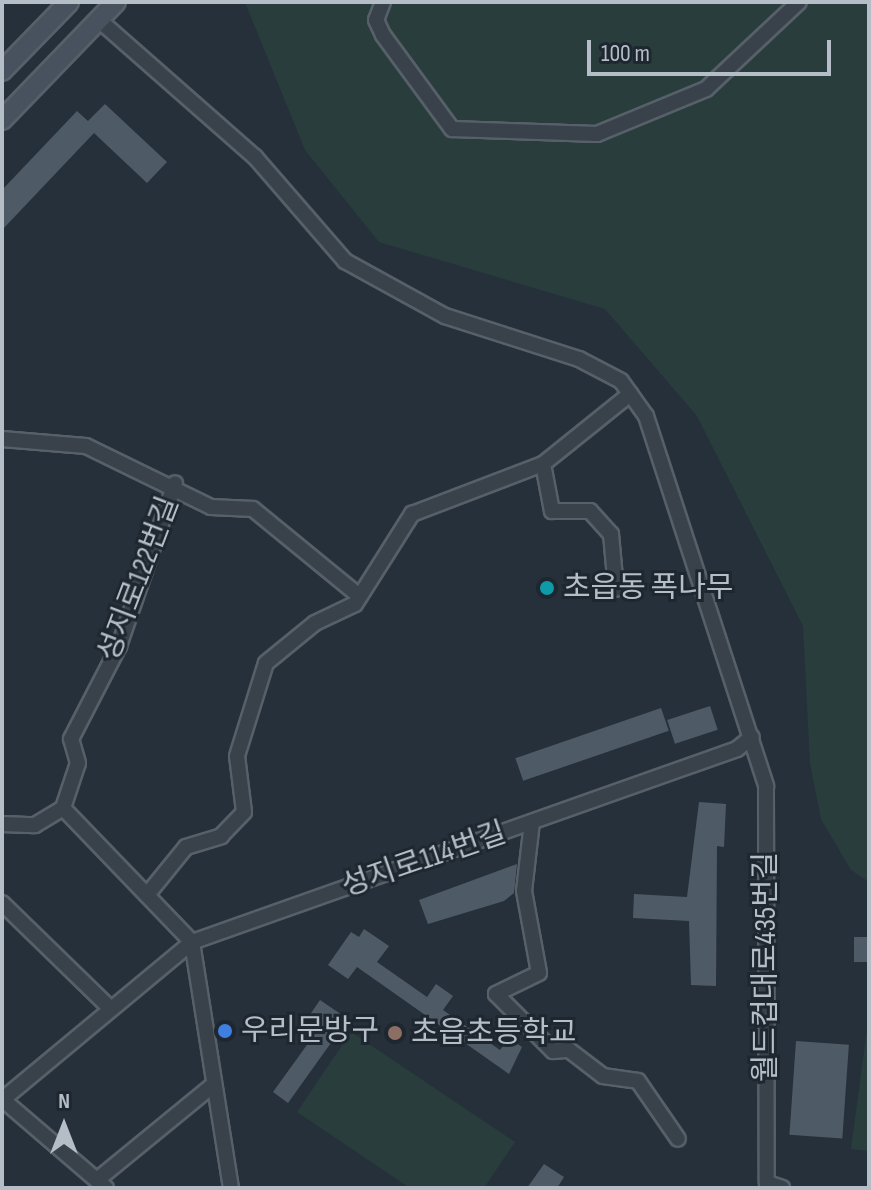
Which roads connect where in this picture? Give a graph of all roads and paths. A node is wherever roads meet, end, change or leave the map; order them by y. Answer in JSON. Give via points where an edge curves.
{"nodes":[{"id":1,"x":53,"y":2,"type":"edge"},
{"id":2,"x":69,"y":2,"type":"edge"},
{"id":3,"x":116,"y":2,"type":"edge"},
{"id":4,"x":383,"y":2,"type":"edge"},
{"id":5,"x":799,"y":2,"type":"edge"},
{"id":6,"x":99,"y":20,"type":"junction"},
{"id":7,"x":41,"y":31,"type":"junction"},
{"id":8,"x":2,"y":71,"type":"edge"},
{"id":9,"x":2,"y":120,"type":"edge"},
{"id":10,"x":630,"y":394,"type":"junction"},
{"id":11,"x":2,"y":439,"type":"edge"},
{"id":12,"x":543,"y":464,"type":"junction"},
{"id":13,"x":175,"y":483,"type":"junction"},
{"id":14,"x":616,"y":589,"type":"dead end"},
{"id":15,"x":358,"y":595,"type":"junction"},
{"id":16,"x":752,"y":737,"type":"junction"},
{"id":17,"x":63,"y":808,"type":"junction"},
{"id":18,"x":532,"y":822,"type":"junction"},
{"id":19,"x":2,"y":824,"type":"edge"},
{"id":20,"x":147,"y":895,"type":"junction"},
{"id":21,"x":2,"y":903,"type":"edge"},
{"id":22,"x":192,"y":942,"type":"junction"},
{"id":23,"x":111,"y":1009,"type":"junction"},
{"id":24,"x":213,"y":1085,"type":"junction"},
{"id":25,"x":2,"y":1099,"type":"edge"},
{"id":26,"x":678,"y":1139,"type":"dead end"},
{"id":27,"x":102,"y":1184,"type":"edge"},
{"id":28,"x":231,"y":1188,"type":"edge"},
{"id":29,"x":782,"y":1188,"type":"edge"}],
"edges":[{"from":1,"to":7,"type":"main road"},
{"from":2,"to":7,"type":"main road"},
{"from":3,"to":6,"type":"main road"},
{"from":4,"to":5,"type":"street","via":[[376,20],[383,35],[452,129],[597,134],[706,89]]},
{"from":6,"to":9,"type":"main road"},
{"from":6,"to":10,"type":"street","via":[[255,157],[355,268],[445,316],[579,359]]},
{"from":7,"to":8,"type":"main road"},
{"from":10,"to":12,"type":"street"},
{"from":10,"to":16,"type":"street","via":[[674,489],[698,584]]},
{"from":11,"to":13,"type":"street","via":[[86,446]]},
{"from":12,"to":14,"type":"street","via":[[552,511],[590,511],[611,534]]},
{"from":12,"to":15,"type":"street","via":[[412,514],[395,550]]},
{"from":13,"to":15,"type":"street","via":[[211,507],[253,509],[275,520]]},
{"from":13,"to":17,"type":"street","name":"성지로122번길","via":[[119,646],[71,739],[78,763]]},
{"from":15,"to":20,"type":"street","via":[[266,663],[237,756],[244,812],[221,836],[186,847]]},
{"from":16,"to":18,"type":"street","name":"성지로114번길","via":[[737,749]]},
{"from":16,"to":29,"type":"street","name":"월드컵대로435번길","via":[[766,786],[767,1183]]},
{"from":17,"to":19,"type":"street","via":[[35,825]]},
{"from":17,"to":20,"type":"street"},
{"from":18,"to":22,"type":"street","name":"성지로114번길"},
{"from":18,"to":26,"type":"street","via":[[524,891],[539,973],[496,994],[553,1051],[569,1050],[603,1076],[638,1081]]},
{"from":20,"to":22,"type":"street"},
{"from":21,"to":23,"type":"street"},
{"from":22,"to":23,"type":"street","name":"성지로114번길"},
{"from":22,"to":24,"type":"street"},
{"from":23,"to":25,"type":"street","name":"성지로114번길"},
{"from":24,"to":27,"type":"street"},
{"from":24,"to":28,"type":"street"},
{"from":25,"to":27,"type":"street"}]}
